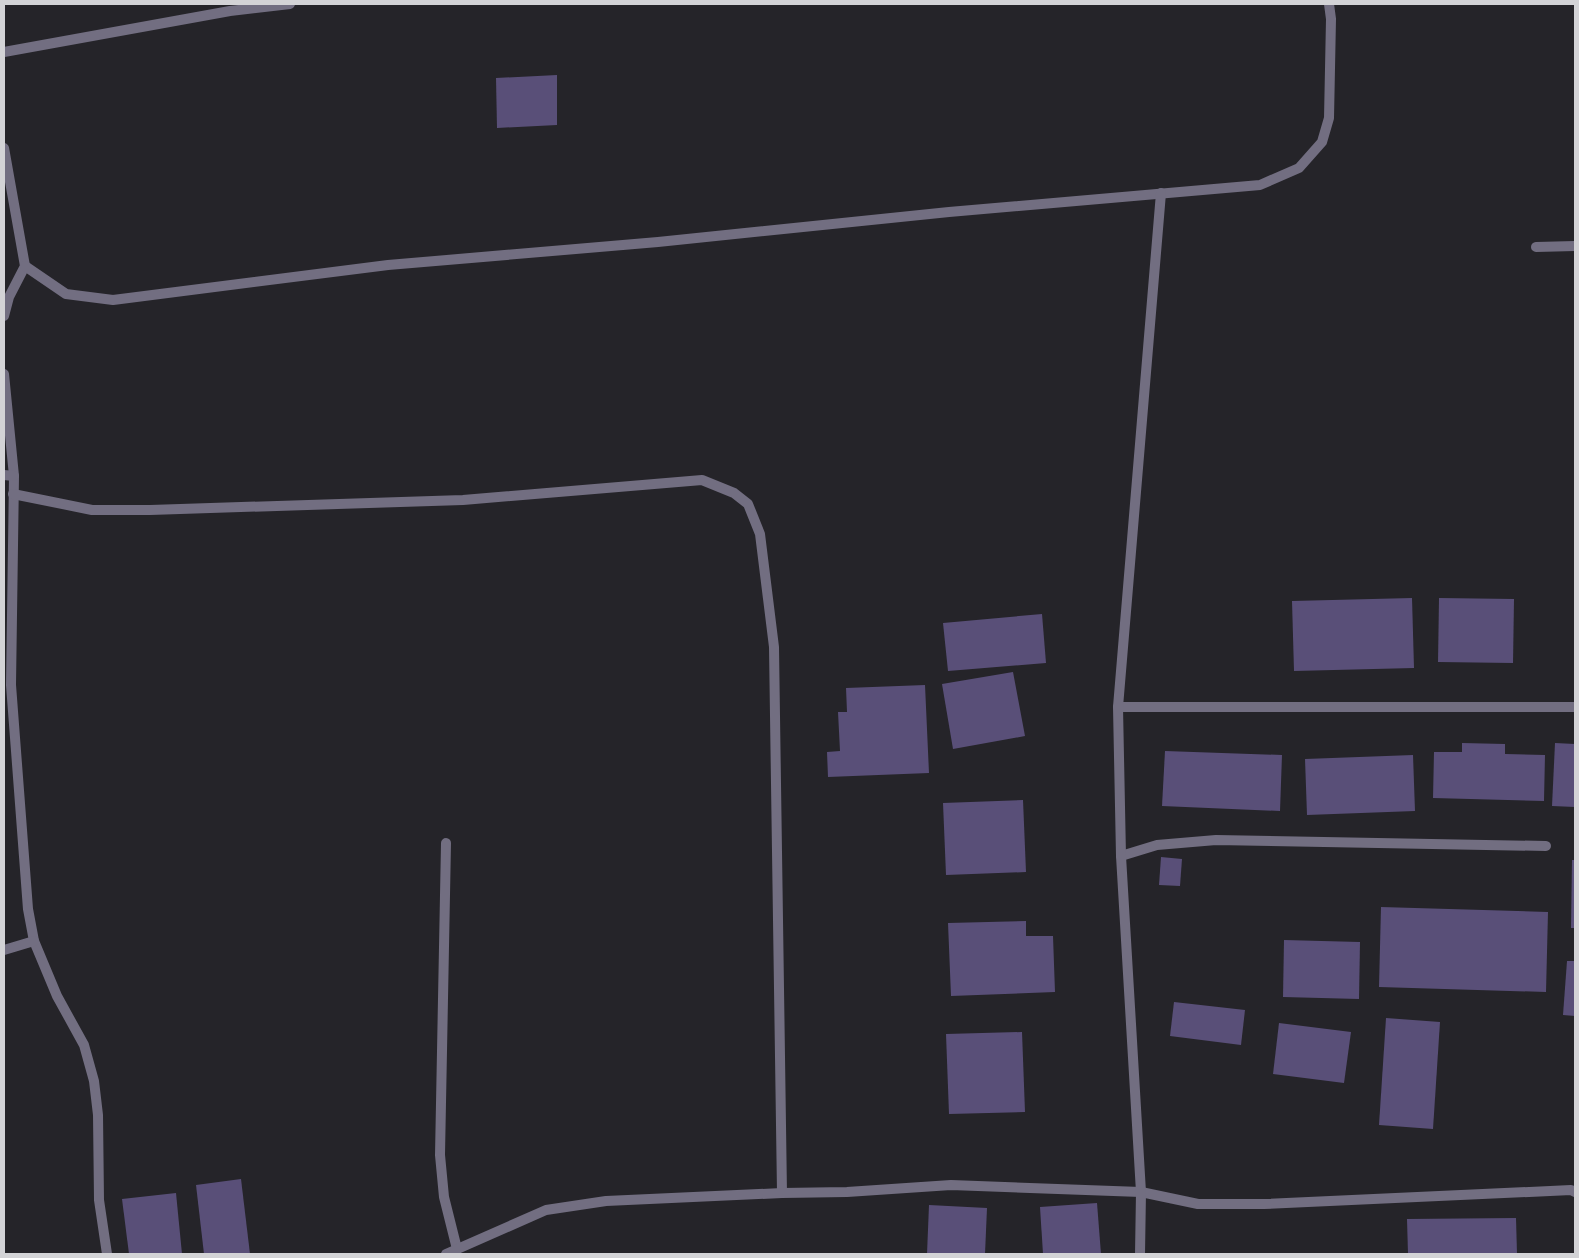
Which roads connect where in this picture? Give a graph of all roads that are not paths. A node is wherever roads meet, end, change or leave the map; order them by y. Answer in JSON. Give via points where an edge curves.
{"nodes":[{"id":1,"x":290,"y":4,"type":"edge"},
{"id":2,"x":1328,"y":4,"type":"edge"},
{"id":3,"x":4,"y":52,"type":"edge"},
{"id":4,"x":4,"y":148,"type":"edge"},
{"id":5,"x":1161,"y":193,"type":"junction"},
{"id":6,"x":1575,"y":246,"type":"edge"},
{"id":7,"x":1536,"y":247,"type":"dead end"},
{"id":8,"x":25,"y":266,"type":"junction"},
{"id":9,"x":4,"y":316,"type":"edge"},
{"id":10,"x":4,"y":374,"type":"edge"},
{"id":11,"x":9,"y":475,"type":"edge"},
{"id":12,"x":13,"y":494,"type":"junction"},
{"id":13,"x":1118,"y":707,"type":"junction"},
{"id":14,"x":1575,"y":707,"type":"edge"},
{"id":15,"x":446,"y":843,"type":"dead end"},
{"id":16,"x":1546,"y":846,"type":"dead end"},
{"id":17,"x":1121,"y":856,"type":"junction"},
{"id":18,"x":34,"y":941,"type":"junction"},
{"id":19,"x":4,"y":950,"type":"edge"},
{"id":20,"x":1141,"y":1192,"type":"junction"},
{"id":21,"x":1575,"y":1192,"type":"edge"},
{"id":22,"x":782,"y":1193,"type":"junction"},
{"id":23,"x":457,"y":1249,"type":"junction"},
{"id":24,"x":107,"y":1254,"type":"edge"},
{"id":25,"x":446,"y":1254,"type":"edge"},
{"id":26,"x":1140,"y":1254,"type":"edge"}],
"edges":[{"from":1,"to":3,"type":"street","via":[[230,11]]},
{"from":2,"to":5,"type":"street","via":[[1331,19],[1329,118],[1322,142],[1299,168],[1260,185]]},
{"from":4,"to":8,"type":"street"},
{"from":5,"to":8,"type":"street","via":[[388,265],[113,300],[66,294]]},
{"from":5,"to":13,"type":"street"},
{"from":6,"to":7,"type":"street"},
{"from":8,"to":9,"type":"street","via":[[9,297]]},
{"from":10,"to":11,"type":"street"},
{"from":11,"to":12,"type":"street"},
{"from":12,"to":18,"type":"street","via":[[11,685],[28,909]]},
{"from":12,"to":22,"type":"street","via":[[92,510],[150,510],[463,500],[702,480],[734,493],[748,504],[760,534],[774,647]]},
{"from":13,"to":14,"type":"street"},
{"from":13,"to":17,"type":"street"},
{"from":15,"to":23,"type":"street","via":[[440,1155],[444,1197]]},
{"from":16,"to":17,"type":"street","via":[[1216,840],[1158,845]]},
{"from":17,"to":20,"type":"street"},
{"from":18,"to":19,"type":"street"},
{"from":18,"to":24,"type":"street","via":[[56,996],[84,1045],[94,1081],[98,1115],[99,1200]]},
{"from":20,"to":21,"type":"street","via":[[1198,1204]]},
{"from":20,"to":22,"type":"street","via":[[951,1185]]},
{"from":20,"to":26,"type":"street"},
{"from":22,"to":23,"type":"street","via":[[606,1201],[546,1210]]},
{"from":23,"to":25,"type":"street"}]}
